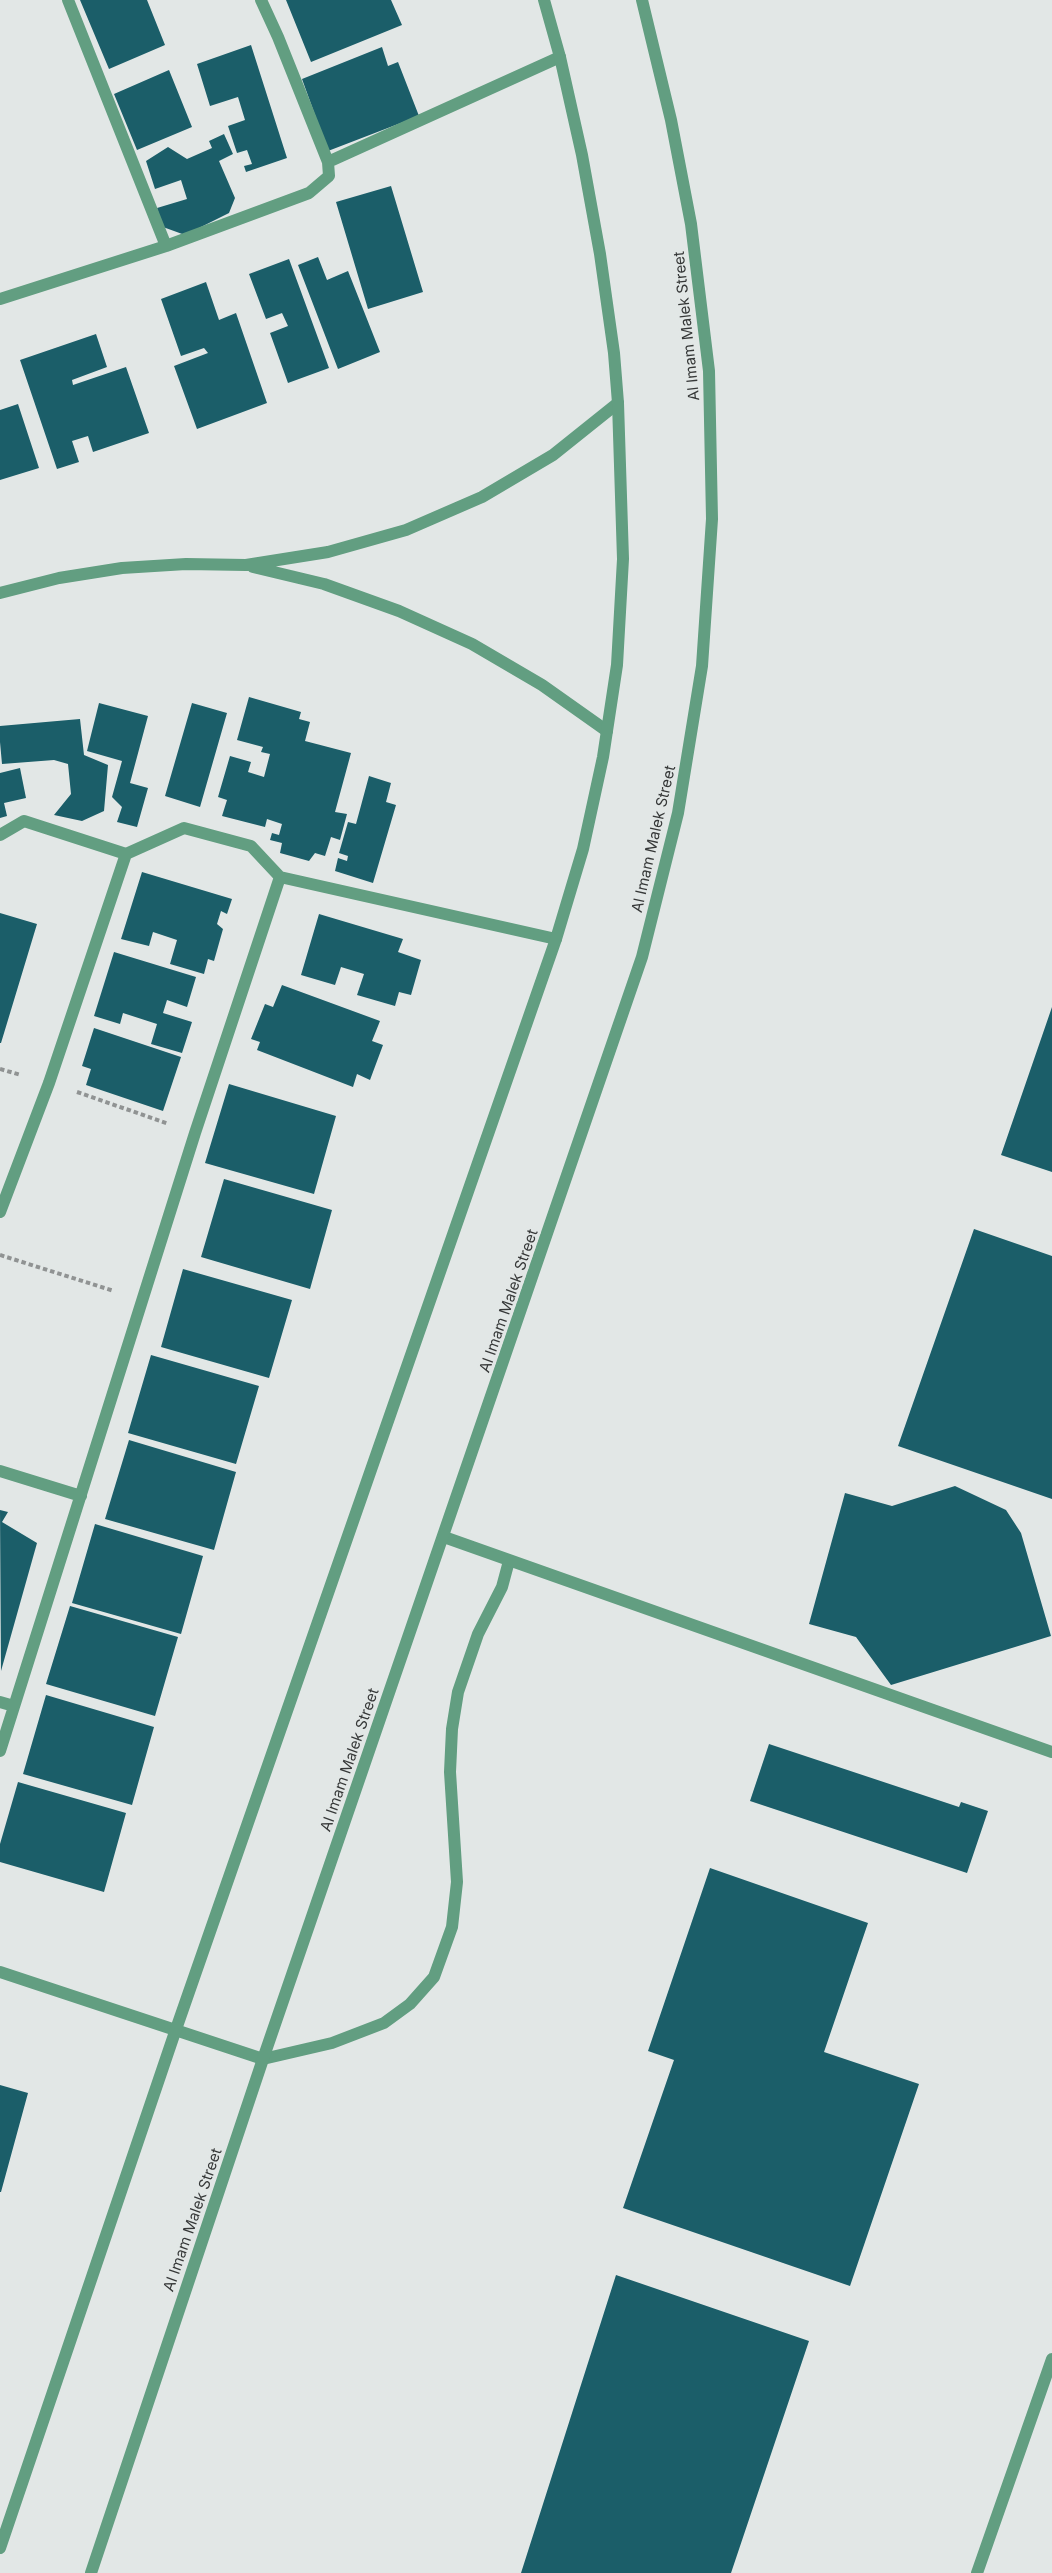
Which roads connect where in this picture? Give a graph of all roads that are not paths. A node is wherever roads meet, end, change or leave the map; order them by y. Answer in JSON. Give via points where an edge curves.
{"nodes":[{"id":1,"x":68,"y":0,"type":"edge"},
{"id":2,"x":261,"y":0,"type":"edge"},
{"id":3,"x":544,"y":0,"type":"edge"},
{"id":4,"x":642,"y":0,"type":"edge"},
{"id":5,"x":560,"y":57,"type":"junction"},
{"id":6,"x":328,"y":162,"type":"junction"},
{"id":7,"x":166,"y":246,"type":"junction"},
{"id":8,"x":0,"y":299,"type":"edge"},
{"id":9,"x":618,"y":403,"type":"junction"},
{"id":10,"x":246,"y":565,"type":"junction"},
{"id":11,"x":0,"y":593,"type":"edge"},
{"id":12,"x":607,"y":731,"type":"junction"},
{"id":13,"x":0,"y":835,"type":"edge"},
{"id":14,"x":126,"y":854,"type":"junction"},
{"id":15,"x":280,"y":877,"type":"junction"},
{"id":16,"x":556,"y":939,"type":"junction"},
{"id":17,"x":0,"y":1212,"type":"edge"},
{"id":18,"x":0,"y":1471,"type":"edge"},
{"id":19,"x":81,"y":1496,"type":"junction"},
{"id":20,"x":444,"y":1537,"type":"junction"},
{"id":21,"x":509,"y":1561,"type":"junction"},
{"id":22,"x":0,"y":1702,"type":"edge"},
{"id":23,"x":14,"y":1706,"type":"junction"},
{"id":24,"x":0,"y":1751,"type":"edge"},
{"id":25,"x":1052,"y":1752,"type":"edge"},
{"id":26,"x":0,"y":1972,"type":"edge"},
{"id":27,"x":175,"y":2032,"type":"junction"},
{"id":28,"x":263,"y":2059,"type":"junction"},
{"id":29,"x":1052,"y":2360,"type":"edge"},
{"id":30,"x":0,"y":2548,"type":"edge"},
{"id":31,"x":91,"y":2573,"type":"edge"},
{"id":32,"x":977,"y":2573,"type":"edge"}],
"edges":[{"from":1,"to":7,"type":"street"},
{"from":2,"to":6,"type":"street"},
{"from":3,"to":5,"type":"street"},
{"from":4,"to":20,"type":"street","name":"Al Imam Malek Street","via":[[691,224],[709,371],[712,519],[702,666],[678,813],[642,957]]},
{"from":5,"to":6,"type":"street"},
{"from":5,"to":9,"type":"street","via":[[600,254]]},
{"from":6,"to":7,"type":"street","via":[[329,176],[309,193]]},
{"from":7,"to":8,"type":"street"},
{"from":9,"to":10,"type":"street","via":[[553,454],[482,497],[406,530],[327,552]]},
{"from":9,"to":12,"type":"street","via":[[623,559],[617,665]]},
{"from":10,"to":11,"type":"street","via":[[122,568]]},
{"from":10,"to":12,"type":"street","via":[[324,584],[462,639],[542,685]]},
{"from":12,"to":16,"type":"street","via":[[583,849]]},
{"from":13,"to":14,"type":"street","via":[[24,821]]},
{"from":14,"to":15,"type":"street","via":[[184,828],[251,846]]},
{"from":14,"to":17,"type":"street","via":[[49,1083]]},
{"from":15,"to":16,"type":"street"},
{"from":15,"to":19,"type":"street"},
{"from":16,"to":27,"type":"street"},
{"from":18,"to":19,"type":"street"},
{"from":19,"to":23,"type":"street"},
{"from":20,"to":21,"type":"street"},
{"from":20,"to":28,"type":"street","name":"Al Imam Malek Street"},
{"from":21,"to":25,"type":"street"},
{"from":21,"to":28,"type":"street","via":[[458,1692],[450,1772],[457,1882],[452,1927],[434,1977],[410,2004],[384,2023],[332,2043]]},
{"from":22,"to":23,"type":"street"},
{"from":23,"to":24,"type":"street"},
{"from":26,"to":27,"type":"street"},
{"from":27,"to":28,"type":"street"},
{"from":27,"to":30,"type":"street"},
{"from":28,"to":31,"type":"street","name":"Al Imam Malek Street"},
{"from":29,"to":32,"type":"street"}]}
